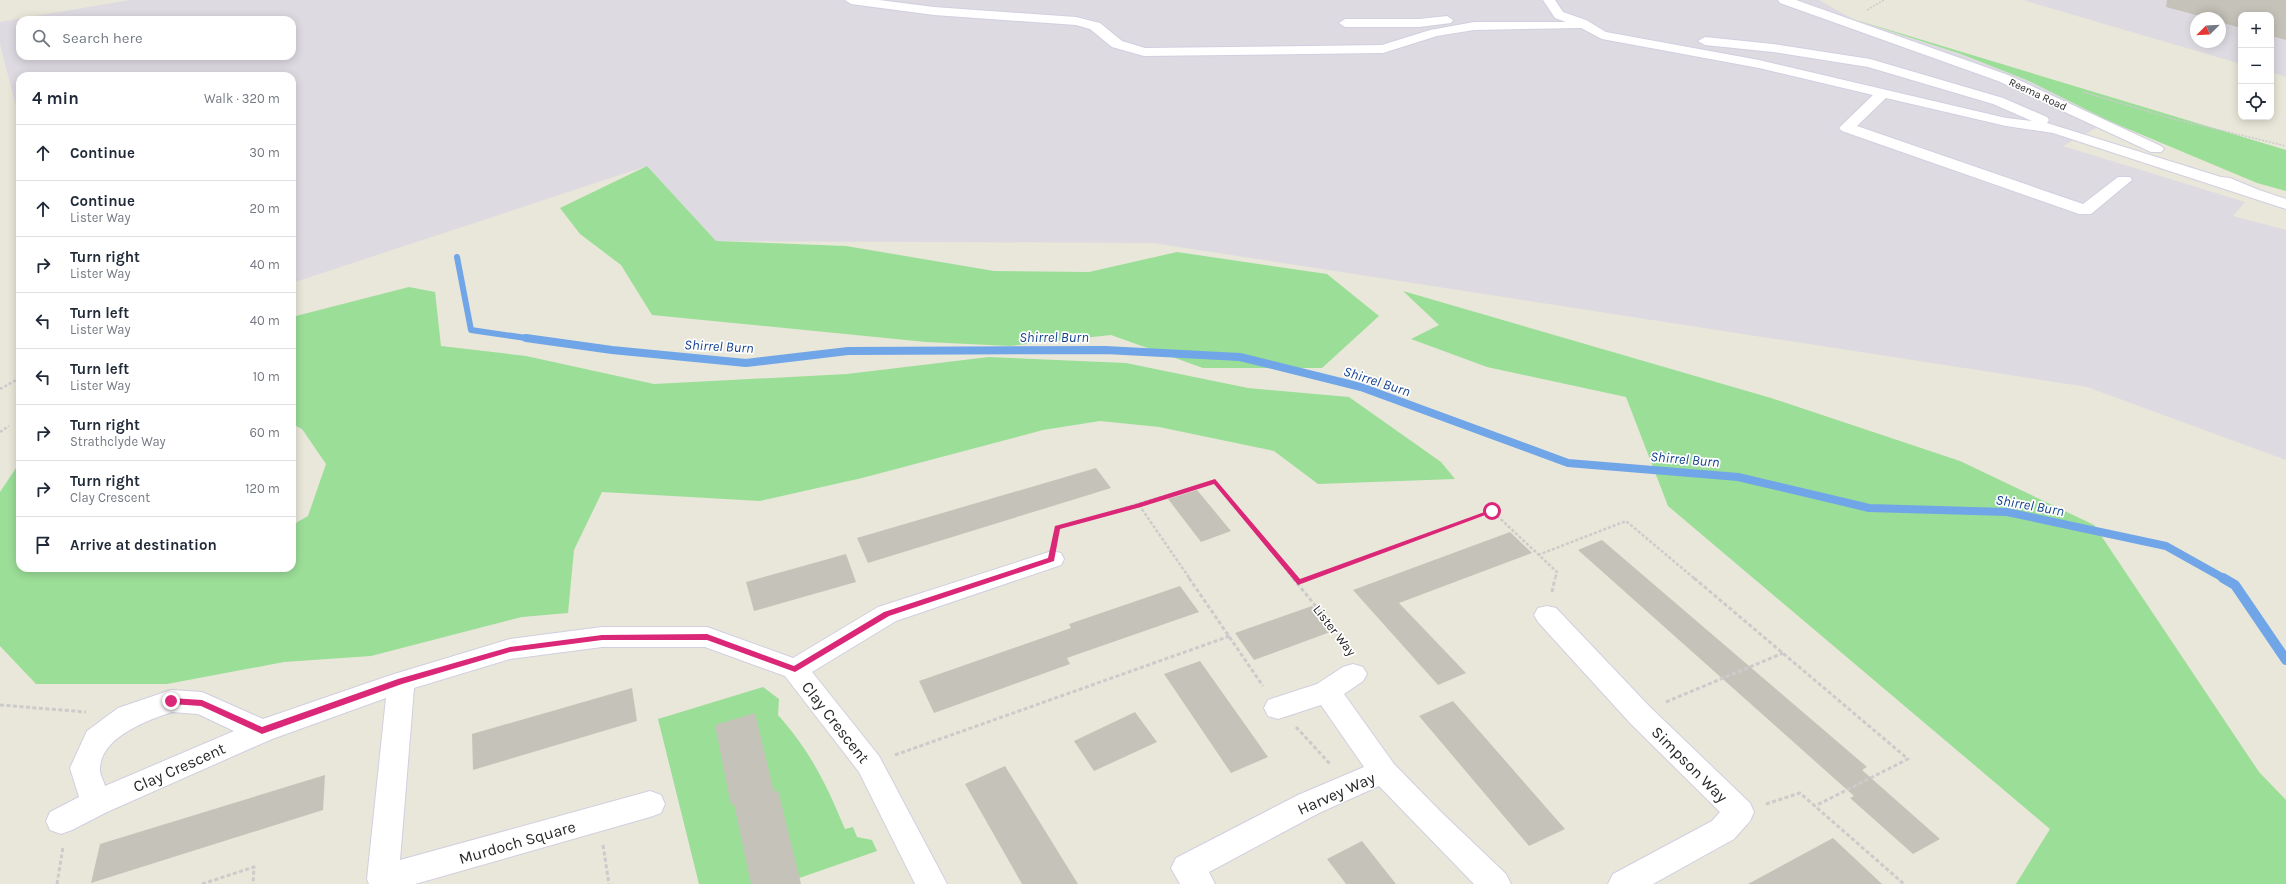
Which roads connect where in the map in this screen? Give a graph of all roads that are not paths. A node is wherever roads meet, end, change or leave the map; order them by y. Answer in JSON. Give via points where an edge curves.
{"nodes":[{"id":1,"x":851,"y":0,"type":"edge"},
{"id":2,"x":1549,"y":0,"type":"edge"},
{"id":3,"x":1784,"y":0,"type":"edge"},
{"id":4,"x":1560,"y":15,"type":"junction"},
{"id":5,"x":1345,"y":23,"type":"dead end"},
{"id":6,"x":1583,"y":24,"type":"junction"},
{"id":7,"x":1883,"y":93,"type":"junction"},
{"id":8,"x":2055,"y":129,"type":"junction"},
{"id":9,"x":2039,"y":142,"type":"dead end"},
{"id":10,"x":1974,"y":154,"type":"dead end"},
{"id":11,"x":1959,"y":166,"type":"junction"},
{"id":12,"x":2124,"y":180,"type":"dead end"},
{"id":13,"x":2237,"y":187,"type":"junction"},
{"id":14,"x":2286,"y":204,"type":"edge"},
{"id":15,"x":1052,"y":559,"type":"road end"},
{"id":16,"x":1547,"y":615,"type":"dead end"},
{"id":17,"x":795,"y":669,"type":"junction"},
{"id":18,"x":1353,"y":674,"type":"road end"},
{"id":19,"x":401,"y":682,"type":"junction"},
{"id":20,"x":1327,"y":692,"type":"junction"},
{"id":21,"x":1278,"y":708,"type":"road end"},
{"id":22,"x":262,"y":731,"type":"junction"},
{"id":23,"x":1384,"y":772,"type":"junction"},
{"id":24,"x":96,"y":803,"type":"junction"},
{"id":25,"x":650,"y":804,"type":"dead end"},
{"id":26,"x":61,"y":821,"type":"road end"},
{"id":27,"x":375,"y":882,"type":"edge"},
{"id":28,"x":931,"y":884,"type":"edge"},
{"id":29,"x":1198,"y":884,"type":"edge"},
{"id":30,"x":1495,"y":884,"type":"edge"},
{"id":31,"x":1624,"y":884,"type":"edge"}],
"edges":[{"from":1,"to":6,"type":"street","via":[[934,12],[1076,21],[1095,26],[1117,44],[1144,52],[1383,49],[1435,33],[1468,27],[1505,24]]},
{"from":2,"to":4,"type":"street"},
{"from":3,"to":13,"type":"street","name":"Reema Road","via":[[2003,78]]},
{"from":4,"to":5,"type":"street","via":[[1530,13],[1419,23]]},
{"from":4,"to":6,"type":"street"},
{"from":6,"to":7,"type":"street","via":[[1602,35],[1759,64]]},
{"from":6,"to":8,"type":"street","via":[[1649,36],[1773,48],[1870,63],[1998,101],[2040,119]]},
{"from":7,"to":8,"type":"street","via":[[2006,122]]},
{"from":7,"to":11,"type":"street","via":[[1847,128]]},
{"from":8,"to":9,"type":"street"},
{"from":8,"to":13,"type":"street"},
{"from":10,"to":11,"type":"street"},
{"from":11,"to":12,"type":"street","via":[[2085,210]]},
{"from":13,"to":14,"type":"street","name":"Reema Road"},
{"from":15,"to":17,"type":"street","via":[[887,614]]},
{"from":16,"to":31,"type":"street","name":"Simpson Way","via":[[1640,715],[1739,812],[1723,830]]},
{"from":17,"to":19,"type":"street","name":"Clay Crescent","via":[[707,637],[602,637],[510,650]]},
{"from":17,"to":28,"type":"street","name":"Clay Crescent","via":[[869,764]]},
{"from":18,"to":20,"type":"street","name":"Lister Way"},
{"from":19,"to":22,"type":"street","name":"Clay Crescent"},
{"from":19,"to":27,"type":"street","name":"Murdoch Square"},
{"from":20,"to":21,"type":"street","name":"Lister Way"},
{"from":20,"to":23,"type":"street"},
{"from":22,"to":24,"type":"street","name":"Clay Crescent"},
{"from":22,"to":24,"type":"street","via":[[202,703],[171,701],[128,716],[97,739],[90,753],[85,768]]},
{"from":23,"to":29,"type":"street","name":"Harvey Way","via":[[1348,785],[1187,868]]},
{"from":23,"to":30,"type":"street","name":"Harvey Way"},
{"from":24,"to":26,"type":"street","name":"Clay Crescent"},
{"from":25,"to":27,"type":"street","name":"Murdoch Square"}]}
